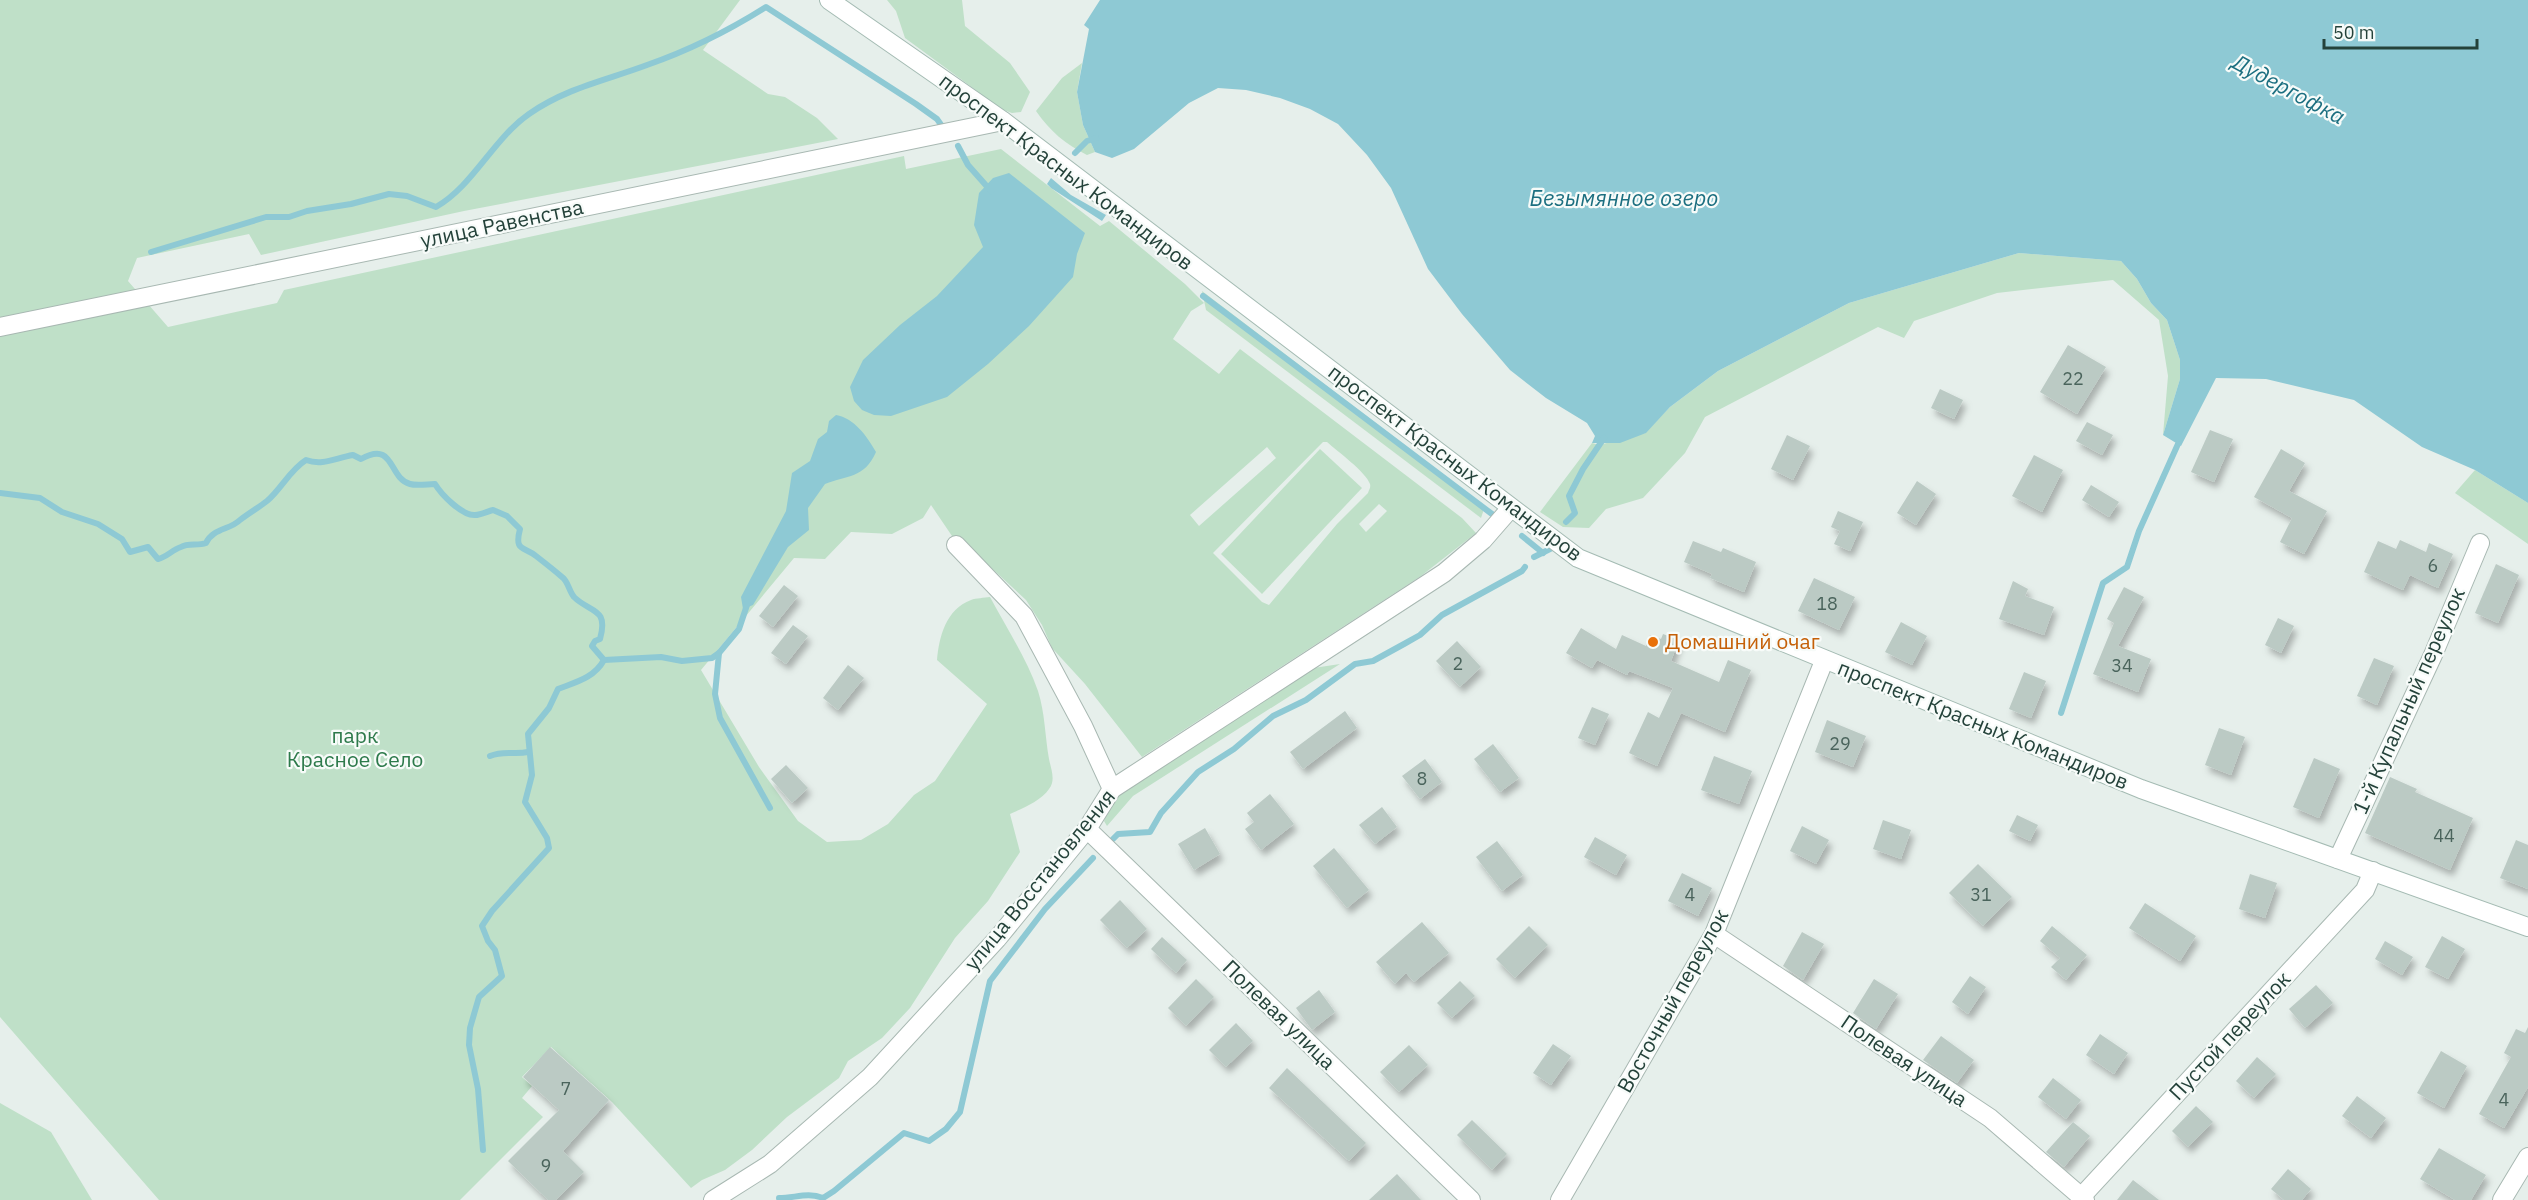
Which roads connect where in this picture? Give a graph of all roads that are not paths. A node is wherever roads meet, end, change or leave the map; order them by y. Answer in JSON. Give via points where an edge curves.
{"nodes":[{"id":1,"x":829,"y":0,"type":"edge"},
{"id":2,"x":1003,"y":121,"type":"junction"},
{"id":3,"x":0,"y":327,"type":"edge"},
{"id":4,"x":1510,"y":509,"type":"junction"},
{"id":5,"x":2480,"y":543,"type":"dead end"},
{"id":6,"x":956,"y":545,"type":"dead end"},
{"id":7,"x":1824,"y":661,"type":"junction"},
{"id":8,"x":1112,"y":789,"type":"junction"},
{"id":9,"x":1087,"y":829,"type":"junction"},
{"id":10,"x":2338,"y":859,"type":"junction"},
{"id":11,"x":2373,"y":871,"type":"junction"},
{"id":12,"x":2528,"y":927,"type":"edge"},
{"id":13,"x":1714,"y":934,"type":"junction"},
{"id":14,"x":2528,"y":1157,"type":"edge"},
{"id":15,"x":2083,"y":1198,"type":"edge"},
{"id":16,"x":713,"y":1200,"type":"edge"},
{"id":17,"x":1471,"y":1200,"type":"edge"},
{"id":18,"x":1560,"y":1200,"type":"edge"},
{"id":19,"x":2502,"y":1200,"type":"edge"}],
"edges":[{"from":1,"to":2,"type":"street","name":"проспект Красных Командиров"},
{"from":2,"to":3,"type":"street","name":"улица Равенства"},
{"from":2,"to":4,"type":"street","name":"проспект Красных Командиров"},
{"from":4,"to":7,"type":"street","name":"проспект Красных Командиров","via":[[1578,558]]},
{"from":4,"to":8,"type":"street","name":"улица Восстановления","via":[[1484,540],[1444,573]]},
{"from":5,"to":10,"type":"street","name":"1-й Купальный переулок","via":[[2433,655]]},
{"from":6,"to":8,"type":"street","via":[[1024,616]]},
{"from":7,"to":10,"type":"street","name":"проспект Красных Командиров","via":[[2141,789]]},
{"from":7,"to":13,"type":"street","name":"Восточный переулок"},
{"from":8,"to":9,"type":"street","name":"улица Восстановления"},
{"from":9,"to":16,"type":"street","name":"улица Восстановления","via":[[997,939],[870,1077],[770,1164]]},
{"from":9,"to":17,"type":"street","name":"Полевая улица"},
{"from":10,"to":11,"type":"street","name":"проспект Красных Командиров"},
{"from":11,"to":12,"type":"street","name":"проспект Красных Командиров"},
{"from":11,"to":15,"type":"street","name":"Пустой переулок","via":[[2365,890]]},
{"from":13,"to":15,"type":"street","name":"Полевая улица","via":[[1990,1118]]},
{"from":13,"to":18,"type":"street","name":"Восточный переулок"},
{"from":14,"to":19,"type":"street"}]}
